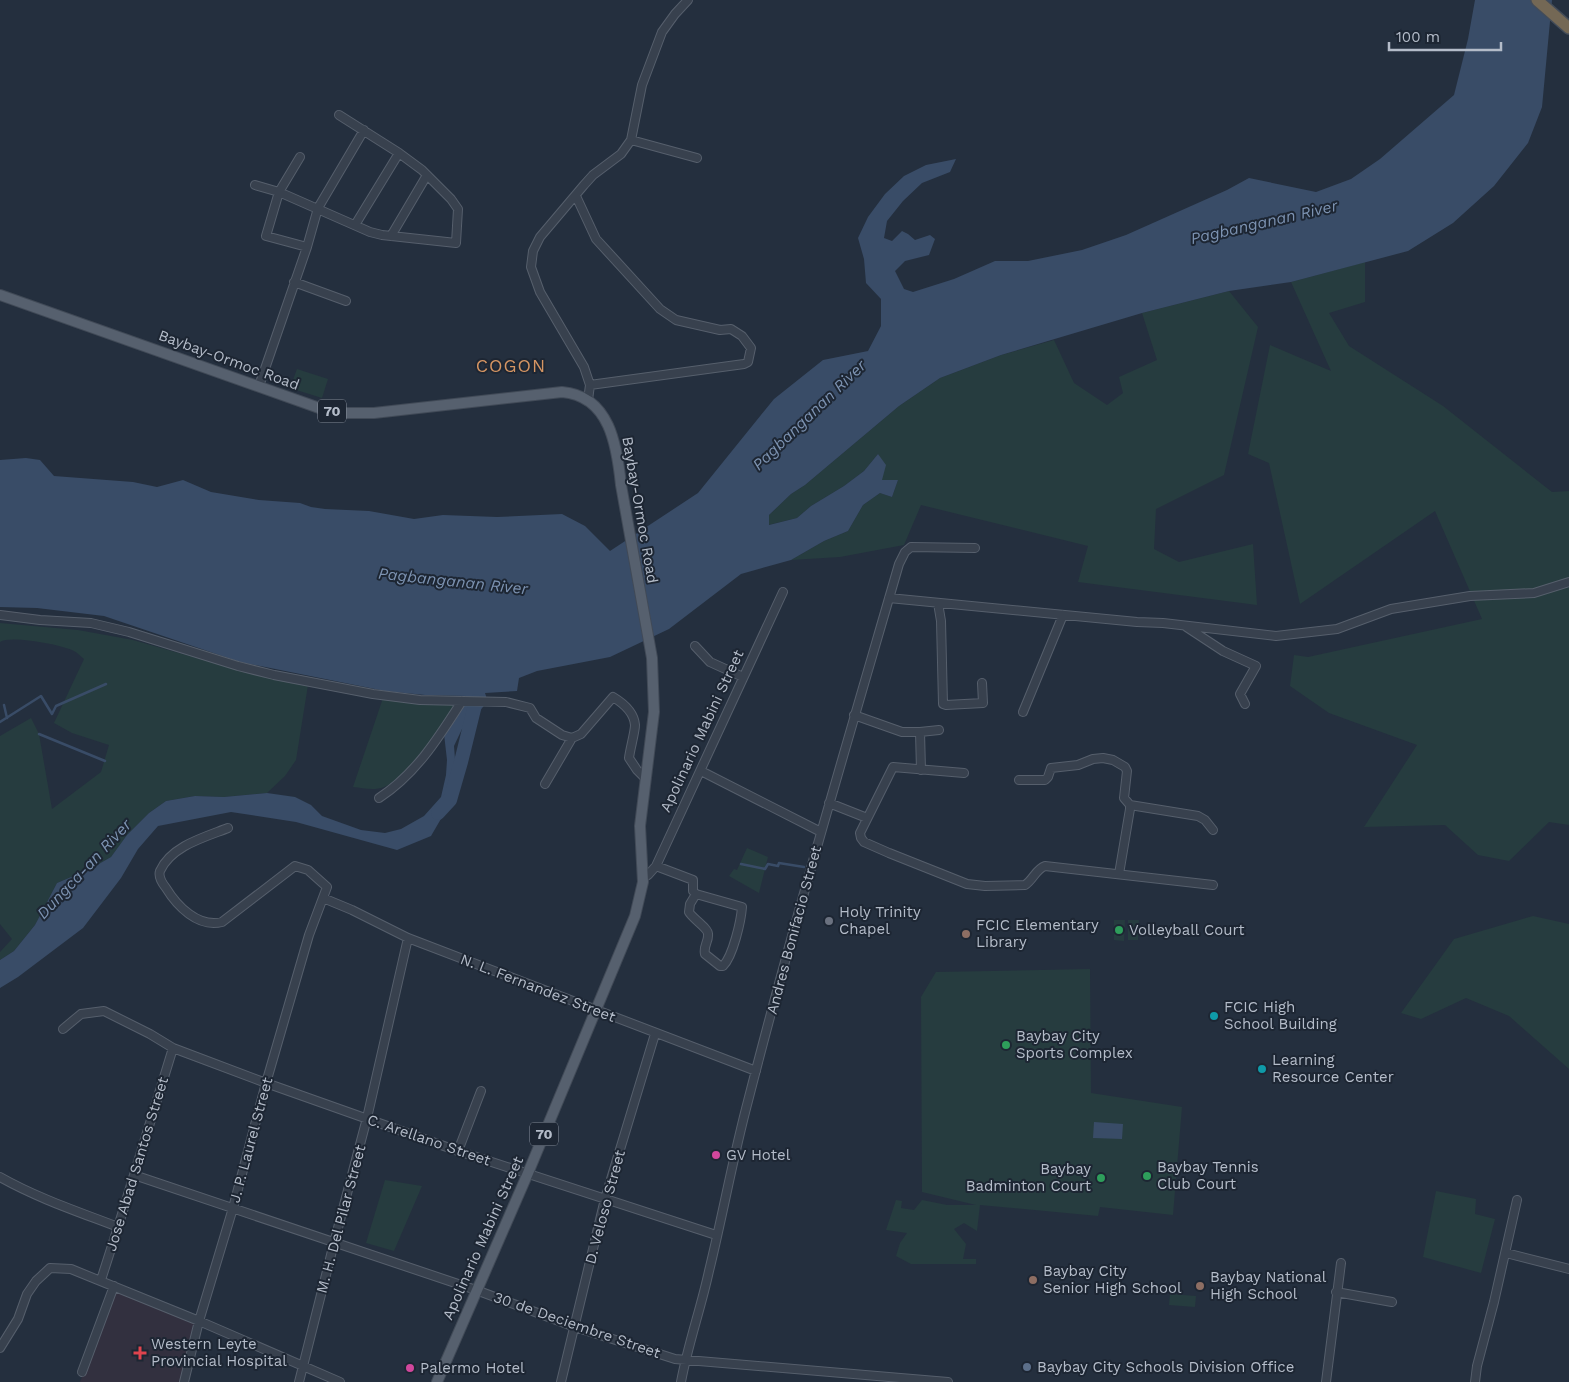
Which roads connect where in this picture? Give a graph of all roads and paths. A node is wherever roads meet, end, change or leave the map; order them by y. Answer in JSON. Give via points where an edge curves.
{"nodes":[{"id":1,"x":688,"y":0,"type":"edge"},
{"id":2,"x":1537,"y":0,"type":"edge"},
{"id":3,"x":1569,"y":28,"type":"edge"},
{"id":4,"x":339,"y":115,"type":"dead end"},
{"id":5,"x":364,"y":130,"type":"junction"},
{"id":6,"x":630,"y":140,"type":"junction"},
{"id":7,"x":399,"y":153,"type":"junction"},
{"id":8,"x":300,"y":157,"type":"dead end"},
{"id":9,"x":697,"y":158,"type":"dead end"},
{"id":10,"x":427,"y":175,"type":"junction"},
{"id":11,"x":255,"y":184,"type":"dead end"},
{"id":12,"x":279,"y":192,"type":"junction"},
{"id":13,"x":576,"y":196,"type":"junction"},
{"id":14,"x":318,"y":208,"type":"junction"},
{"id":15,"x":355,"y":225,"type":"junction"},
{"id":16,"x":390,"y":236,"type":"junction"},
{"id":17,"x":307,"y":247,"type":"junction"},
{"id":18,"x":294,"y":282,"type":"junction"},
{"id":19,"x":0,"y":295,"type":"edge"},
{"id":20,"x":346,"y":301,"type":"dead end"},
{"id":21,"x":590,"y":385,"type":"junction"},
{"id":22,"x":259,"y":386,"type":"junction"},
{"id":23,"x":588,"y":400,"type":"junction"},
{"id":24,"x":975,"y":548,"type":"dead end"},
{"id":25,"x":1569,"y":582,"type":"edge"},
{"id":26,"x":783,"y":592,"type":"dead end"},
{"id":27,"x":889,"y":598,"type":"junction"},
{"id":28,"x":938,"y":603,"type":"junction"},
{"id":29,"x":0,"y":615,"type":"edge"},
{"id":30,"x":1063,"y":615,"type":"junction"},
{"id":31,"x":1184,"y":625,"type":"junction"},
{"id":32,"x":695,"y":646,"type":"dead end"},
{"id":33,"x":743,"y":677,"type":"junction"},
{"id":34,"x":982,"y":684,"type":"dead end"},
{"id":35,"x":464,"y":700,"type":"junction"},
{"id":36,"x":1244,"y":704,"type":"dead end"},
{"id":37,"x":1023,"y":712,"type":"dead end"},
{"id":38,"x":854,"y":715,"type":"junction"},
{"id":39,"x":940,"y":730,"type":"dead end"},
{"id":40,"x":920,"y":732,"type":"junction"},
{"id":41,"x":572,"y":738,"type":"junction"},
{"id":42,"x":921,"y":770,"type":"junction"},
{"id":43,"x":700,"y":771,"type":"junction"},
{"id":44,"x":964,"y":773,"type":"dead end"},
{"id":45,"x":645,"y":778,"type":"junction"},
{"id":46,"x":1018,"y":780,"type":"dead end"},
{"id":47,"x":545,"y":784,"type":"dead end"},
{"id":48,"x":379,"y":798,"type":"dead end"},
{"id":49,"x":828,"y":803,"type":"junction"},
{"id":50,"x":1130,"y":805,"type":"junction"},
{"id":51,"x":867,"y":818,"type":"junction"},
{"id":52,"x":228,"y":828,"type":"dead end"},
{"id":53,"x":1213,"y":830,"type":"dead end"},
{"id":54,"x":821,"y":832,"type":"junction"},
{"id":55,"x":656,"y":866,"type":"junction"},
{"id":56,"x":1119,"y":874,"type":"junction"},
{"id":57,"x":643,"y":879,"type":"junction"},
{"id":58,"x":1213,"y":885,"type":"dead end"},
{"id":59,"x":696,"y":894,"type":"junction"},
{"id":60,"x":323,"y":898,"type":"junction"},
{"id":61,"x":408,"y":938,"type":"junction"},
{"id":62,"x":596,"y":1011,"type":"junction"},
{"id":63,"x":63,"y":1028,"type":"dead end"},
{"id":64,"x":655,"y":1034,"type":"junction"},
{"id":65,"x":173,"y":1048,"type":"junction"},
{"id":66,"x":756,"y":1071,"type":"junction"},
{"id":67,"x":266,"y":1083,"type":"junction"},
{"id":68,"x":481,"y":1091,"type":"dead end"},
{"id":69,"x":367,"y":1118,"type":"junction"},
{"id":70,"x":458,"y":1151,"type":"junction"},
{"id":71,"x":528,"y":1173,"type":"junction"},
{"id":72,"x":134,"y":1175,"type":"junction"},
{"id":73,"x":0,"y":1177,"type":"edge"},
{"id":74,"x":605,"y":1199,"type":"junction"},
{"id":75,"x":1517,"y":1200,"type":"dead end"},
{"id":76,"x":233,"y":1208,"type":"junction"},
{"id":77,"x":118,"y":1227,"type":"junction"},
{"id":78,"x":716,"y":1235,"type":"junction"},
{"id":79,"x":334,"y":1243,"type":"junction"},
{"id":80,"x":1506,"y":1253,"type":"junction"},
{"id":81,"x":1341,"y":1264,"type":"dead end"},
{"id":82,"x":1569,"y":1269,"type":"edge"},
{"id":83,"x":101,"y":1280,"type":"junction"},
{"id":84,"x":114,"y":1286,"type":"junction"},
{"id":85,"x":476,"y":1290,"type":"junction"},
{"id":86,"x":1336,"y":1292,"type":"junction"},
{"id":87,"x":1392,"y":1302,"type":"dead end"},
{"id":88,"x":199,"y":1320,"type":"junction"},
{"id":89,"x":575,"y":1327,"type":"junction"},
{"id":90,"x":0,"y":1348,"type":"edge"},
{"id":91,"x":685,"y":1359,"type":"junction"},
{"id":92,"x":303,"y":1366,"type":"junction"},
{"id":93,"x":82,"y":1372,"type":"dead end"},
{"id":94,"x":912,"y":1381,"type":"edge"},
{"id":95,"x":184,"y":1382,"type":"edge"},
{"id":96,"x":299,"y":1382,"type":"edge"},
{"id":97,"x":340,"y":1382,"type":"edge"},
{"id":98,"x":436,"y":1382,"type":"edge"},
{"id":99,"x":561,"y":1382,"type":"edge"},
{"id":100,"x":682,"y":1382,"type":"edge"},
{"id":101,"x":948,"y":1382,"type":"edge"},
{"id":102,"x":1326,"y":1382,"type":"edge"},
{"id":103,"x":1475,"y":1382,"type":"edge"}],
"edges":[{"from":1,"to":6,"type":"street","via":[[662,32],[642,85]]},
{"from":2,"to":3,"type":"highway"},
{"from":4,"to":5,"type":"street"},
{"from":5,"to":7,"type":"street"},
{"from":5,"to":14,"type":"street"},
{"from":6,"to":9,"type":"street"},
{"from":6,"to":13,"type":"street","via":[[621,154],[593,175]]},
{"from":7,"to":10,"type":"street"},
{"from":7,"to":15,"type":"street"},
{"from":8,"to":12,"type":"street"},
{"from":10,"to":16,"type":"street"},
{"from":10,"to":16,"type":"street","via":[[458,209],[456,243]]},
{"from":11,"to":12,"type":"street"},
{"from":12,"to":14,"type":"street"},
{"from":12,"to":17,"type":"street","via":[[266,236]]},
{"from":13,"to":21,"type":"street","via":[[540,238],[533,251],[531,267],[540,292],[584,367]]},
{"from":13,"to":21,"type":"street","via":[[596,239],[660,309],[676,320],[720,330],[731,329],[742,336],[751,348],[748,362],[744,364]]},
{"from":14,"to":15,"type":"street"},
{"from":14,"to":17,"type":"street"},
{"from":15,"to":16,"type":"street"},
{"from":17,"to":18,"type":"street"},
{"from":18,"to":20,"type":"street"},
{"from":18,"to":22,"type":"street"},
{"from":19,"to":22,"type":"main road","name":"Baybay-Ormoc Road","number":"70"},
{"from":21,"to":23,"type":"street"},
{"from":22,"to":23,"type":"main road","name":"Baybay-Ormoc Road","number":"70","via":[[322,409],[346,413],[374,413],[562,392]]},
{"from":23,"to":45,"type":"main road","name":"Baybay-Ormoc Road","number":"70","via":[[611,430],[619,462],[652,658],[654,712]]},
{"from":24,"to":27,"type":"street","name":"Andres Bonifacio Street","via":[[908,548],[899,564]]},
{"from":25,"to":31,"type":"street","via":[[1534,593],[1470,596],[1391,609],[1337,629],[1276,636]]},
{"from":26,"to":33,"type":"street","name":"Apolinario Mabini Street"},
{"from":27,"to":28,"type":"street"},
{"from":27,"to":38,"type":"street","name":"Andres Bonifacio Street"},
{"from":28,"to":30,"type":"street"},
{"from":28,"to":34,"type":"street","via":[[943,704],[983,702]]},
{"from":29,"to":35,"type":"street","via":[[91,623],[238,666],[373,694],[420,700]]},
{"from":30,"to":31,"type":"street"},
{"from":30,"to":37,"type":"street"},
{"from":31,"to":36,"type":"street","via":[[1223,651],[1256,666],[1240,694]]},
{"from":32,"to":33,"type":"street","via":[[710,662]]},
{"from":33,"to":43,"type":"street","name":"Apolinario Mabini Street"},
{"from":35,"to":41,"type":"street","via":[[490,700],[530,708],[536,718]]},
{"from":35,"to":48,"type":"street","via":[[397,787]]},
{"from":38,"to":40,"type":"street","via":[[902,732]]},
{"from":38,"to":49,"type":"street","name":"Andres Bonifacio Street"},
{"from":39,"to":40,"type":"street"},
{"from":40,"to":42,"type":"street"},
{"from":41,"to":45,"type":"street","via":[[581,734],[613,697],[630,713],[635,726],[629,758]]},
{"from":41,"to":47,"type":"street"},
{"from":42,"to":44,"type":"street"},
{"from":42,"to":51,"type":"street","via":[[892,768]]},
{"from":43,"to":54,"type":"street"},
{"from":43,"to":55,"type":"street","name":"Apolinario Mabini Street"},
{"from":45,"to":57,"type":"main road","name":"Baybay-Ormoc Road","number":"70","via":[[640,826]]},
{"from":46,"to":50,"type":"street","via":[[1045,780],[1051,768],[1078,765],[1098,758],[1108,759],[1127,770],[1124,798]]},
{"from":49,"to":51,"type":"street"},
{"from":49,"to":54,"type":"street","name":"Andres Bonifacio Street"},
{"from":50,"to":53,"type":"street","via":[[1200,817]]},
{"from":50,"to":56,"type":"street"},
{"from":51,"to":56,"type":"street","via":[[860,832],[862,840],[972,885],[1025,885],[1045,866]]},
{"from":52,"to":60,"type":"street","via":[[177,850],[162,867],[160,879],[182,910],[207,922],[222,922],[295,866],[308,870],[324,883],[327,887]]},
{"from":54,"to":66,"type":"street","name":"Andres Bonifacio Street"},
{"from":55,"to":57,"type":"street","name":"Apolinario Mabini Street"},
{"from":55,"to":59,"type":"street","via":[[693,880]]},
{"from":56,"to":58,"type":"street"},
{"from":57,"to":62,"type":"main road","name":"Apolinario Mabini Street","number":"70","via":[[634,916]]},
{"from":59,"to":59,"type":"street","via":[[689,912],[709,934],[705,954],[724,966],[739,926],[742,907]]},
{"from":60,"to":61,"type":"street","name":"N. L. Fernandez Street"},
{"from":60,"to":67,"type":"street","name":"J. P. Laurel Street"},
{"from":61,"to":62,"type":"street","name":"N. L. Fernandez Street"},
{"from":61,"to":69,"type":"street","name":"M. H. Del Pilar Street"},
{"from":62,"to":64,"type":"street","name":"N. L. Fernandez Street"},
{"from":62,"to":71,"type":"main road","name":"Apolinario Mabini Street","number":"70"},
{"from":63,"to":65,"type":"street","name":"C. Arellano Street","via":[[81,1014],[104,1011]]},
{"from":64,"to":66,"type":"street","name":"N. L. Fernandez Street"},
{"from":64,"to":74,"type":"street","name":"D. Veloso Street"},
{"from":65,"to":67,"type":"street","name":"C. Arellano Street"},
{"from":65,"to":72,"type":"street","name":"Jose Abad Santos Street"},
{"from":66,"to":78,"type":"street","name":"Andres Bonifacio Street"},
{"from":67,"to":69,"type":"street","name":"C. Arellano Street"},
{"from":67,"to":76,"type":"street","name":"J. P. Laurel Street"},
{"from":68,"to":70,"type":"street"},
{"from":69,"to":70,"type":"street","name":"C. Arellano Street"},
{"from":69,"to":79,"type":"street","name":"M. H. Del Pilar Street"},
{"from":70,"to":71,"type":"street","name":"C. Arellano Street"},
{"from":71,"to":74,"type":"street","name":"C. Arellano Street"},
{"from":71,"to":85,"type":"main road","name":"Apolinario Mabini Street","number":"70"},
{"from":72,"to":76,"type":"street","name":"30 de Deciembre Street"},
{"from":72,"to":77,"type":"street","name":"Jose Abad Santos Street"},
{"from":73,"to":77,"type":"street"},
{"from":74,"to":78,"type":"street","name":"C. Arellano Street"},
{"from":74,"to":89,"type":"street","name":"D. Veloso Street"},
{"from":75,"to":80,"type":"street"},
{"from":76,"to":79,"type":"street","name":"30 de Deciembre Street"},
{"from":76,"to":88,"type":"street","name":"J. P. Laurel Street"},
{"from":77,"to":83,"type":"street","name":"Jose Abad Santos Street"},
{"from":78,"to":91,"type":"street","name":"Andres Bonifacio Street"},
{"from":79,"to":85,"type":"street","name":"30 de Deciembre Street"},
{"from":79,"to":92,"type":"street","name":"M. H. Del Pilar Street"},
{"from":80,"to":82,"type":"street"},
{"from":80,"to":103,"type":"street"},
{"from":81,"to":86,"type":"street"},
{"from":83,"to":84,"type":"street"},
{"from":83,"to":90,"type":"street","via":[[72,1269],[50,1268],[27,1294],[18,1319]]},
{"from":84,"to":88,"type":"street"},
{"from":84,"to":93,"type":"street"},
{"from":85,"to":89,"type":"street","name":"30 de Deciembre Street"},
{"from":85,"to":98,"type":"main road","name":"Apolinario Mabini Street","number":"70"},
{"from":86,"to":87,"type":"street"},
{"from":86,"to":102,"type":"street"},
{"from":88,"to":92,"type":"street"},
{"from":88,"to":95,"type":"street","name":"J. P. Laurel Street"},
{"from":89,"to":91,"type":"street","name":"30 de Deciembre Street","via":[[675,1359]]},
{"from":89,"to":99,"type":"street","name":"D. Veloso Street"},
{"from":91,"to":94,"type":"street","name":"30 de Deciembre Street"},
{"from":91,"to":100,"type":"street","name":"Andres Bonifacio Street"},
{"from":92,"to":96,"type":"street","name":"M. H. Del Pilar Street"},
{"from":92,"to":97,"type":"street"},
{"from":94,"to":101,"type":"street","name":"30 de Deciembre Street"}]}
